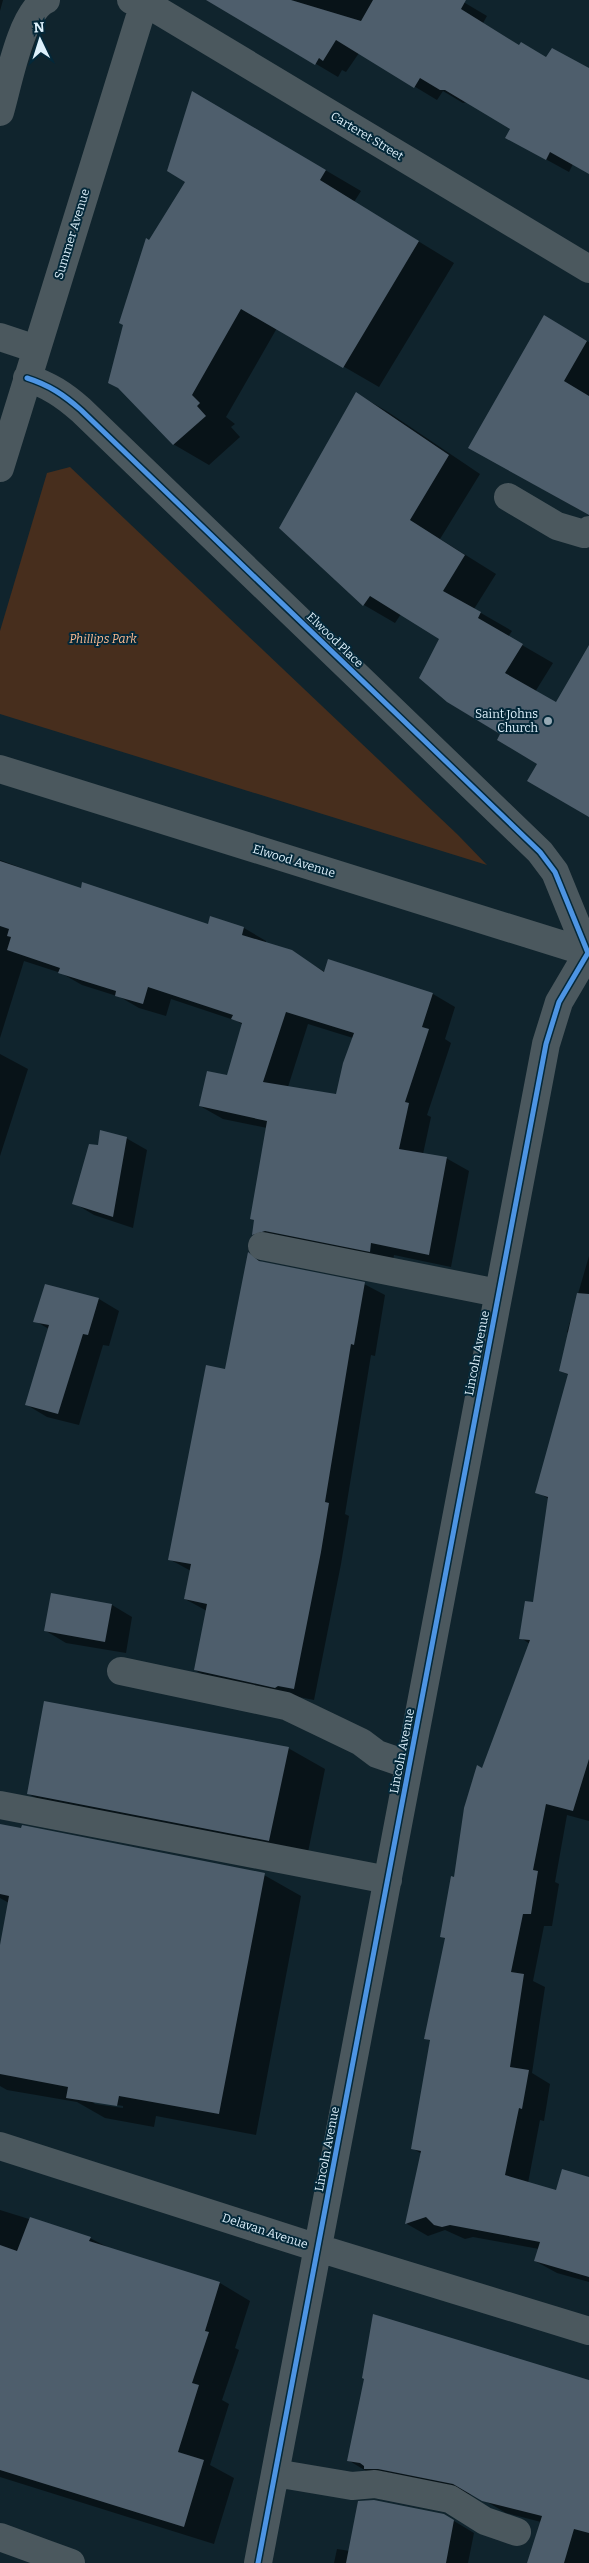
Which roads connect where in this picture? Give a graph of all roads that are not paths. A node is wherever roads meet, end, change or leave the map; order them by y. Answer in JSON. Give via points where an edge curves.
{"nodes":[{"id":1,"x":46,"y":0,"type":"edge"},
{"id":2,"x":140,"y":1,"type":"edge"},
{"id":3,"x":12,"y":33,"type":"edge"},
{"id":4,"x":0,"y":112,"type":"edge"},
{"id":5,"x":589,"y":269,"type":"edge"},
{"id":6,"x":0,"y":337,"type":"edge"},
{"id":7,"x":36,"y":350,"type":"junction"},
{"id":8,"x":27,"y":378,"type":"junction"},
{"id":9,"x":0,"y":468,"type":"edge"},
{"id":10,"x":508,"y":497,"type":"dead end"},
{"id":11,"x":589,"y":530,"type":"edge"},
{"id":12,"x":0,"y":770,"type":"edge"},
{"id":13,"x":589,"y":952,"type":"edge"},
{"id":14,"x":262,"y":1246,"type":"dead end"},
{"id":15,"x":498,"y":1293,"type":"junction"},
{"id":16,"x":121,"y":1671,"type":"dead end"},
{"id":17,"x":409,"y":1765,"type":"junction"},
{"id":18,"x":0,"y":1805,"type":"edge"},
{"id":19,"x":388,"y":1880,"type":"junction"},
{"id":20,"x":0,"y":2146,"type":"edge"},
{"id":21,"x":318,"y":2248,"type":"junction"},
{"id":22,"x":589,"y":2331,"type":"edge"},
{"id":23,"x":275,"y":2473,"type":"junction"},
{"id":24,"x":517,"y":2532,"type":"dead end"},
{"id":25,"x":0,"y":2537,"type":"edge"},
{"id":26,"x":72,"y":2563,"type":"edge"},
{"id":27,"x":258,"y":2563,"type":"edge"}],
"edges":[{"from":1,"to":3,"type":"street","via":[[38,4]]},
{"from":2,"to":5,"type":"street","name":"Carteret Street"},
{"from":2,"to":7,"type":"street","name":"Summer Avenue"},
{"from":3,"to":4,"type":"street"},
{"from":6,"to":7,"type":"street"},
{"from":7,"to":8,"type":"street","name":"Summer Avenue"},
{"from":8,"to":9,"type":"street","name":"Summer Avenue"},
{"from":8,"to":13,"type":"street","name":"Elwood Place","via":[[66,396],[540,852],[554,872]]},
{"from":10,"to":11,"type":"street","via":[[557,526],[584,534]]},
{"from":12,"to":13,"type":"street","name":"Elwood Avenue"},
{"from":13,"to":15,"type":"street","name":"Lincoln Avenue","via":[[569,983],[552,1020]]},
{"from":14,"to":15,"type":"street"},
{"from":15,"to":17,"type":"street","name":"Lincoln Avenue"},
{"from":16,"to":17,"type":"street","via":[[286,1706],[361,1742],[377,1754]]},
{"from":17,"to":19,"type":"street","name":"Lincoln Avenue"},
{"from":18,"to":19,"type":"street"},
{"from":19,"to":21,"type":"street","name":"Lincoln Avenue"},
{"from":20,"to":21,"type":"street","name":"Delavan Avenue"},
{"from":21,"to":22,"type":"street","name":"Delavan Avenue"},
{"from":21,"to":23,"type":"street","name":"Lincoln Avenue"},
{"from":23,"to":24,"type":"street","via":[[352,2486],[374,2484],[450,2499],[485,2521]]},
{"from":23,"to":27,"type":"street","name":"Lincoln Avenue"},
{"from":25,"to":26,"type":"street"}]}
